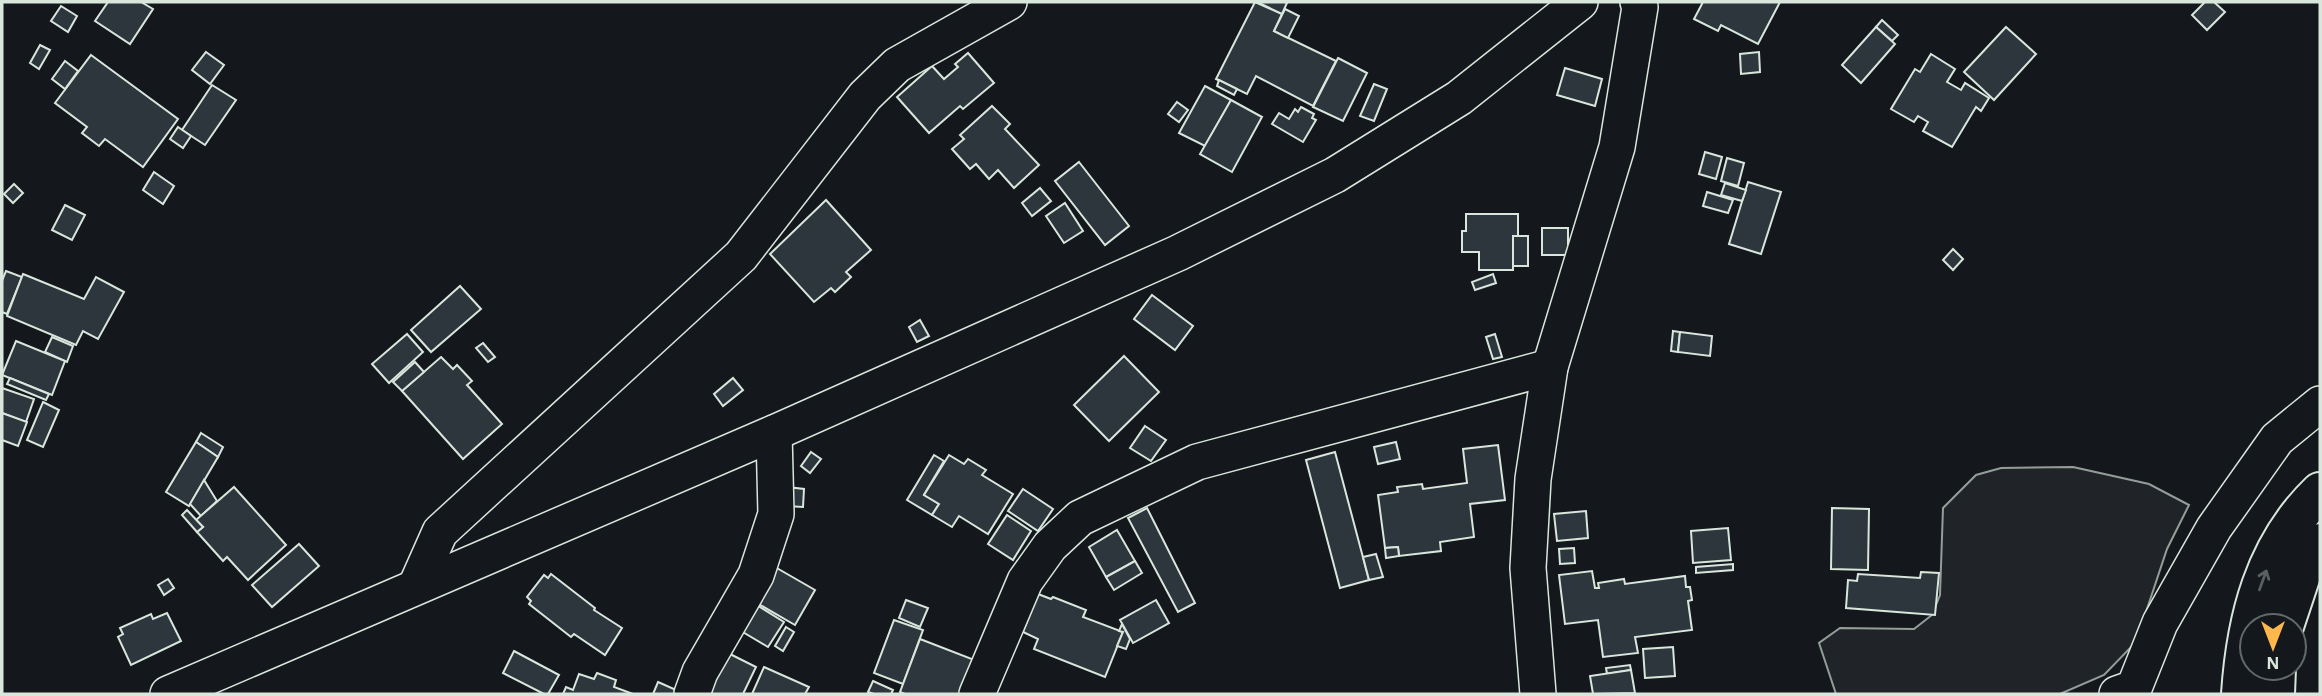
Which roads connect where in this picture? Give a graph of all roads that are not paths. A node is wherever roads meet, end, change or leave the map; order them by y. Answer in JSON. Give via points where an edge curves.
{"nodes":[{"id":1,"x":1009,"y":2,"type":"edge"},
{"id":2,"x":1580,"y":2,"type":"edge"},
{"id":3,"x":1638,"y":2,"type":"edge"},
{"id":4,"x":1550,"y":367,"type":"junction"},
{"id":5,"x":2320,"y":404,"type":"edge"},
{"id":6,"x":774,"y":433,"type":"junction"},
{"id":7,"x":2320,"y":492,"type":"edge"},
{"id":8,"x":2320,"y":543,"type":"edge"},
{"id":9,"x":416,"y":586,"type":"junction"},
{"id":10,"x":2289,"y":612,"type":"edge"},
{"id":11,"x":168,"y":694,"type":"edge"},
{"id":12,"x":692,"y":694,"type":"edge"},
{"id":13,"x":977,"y":694,"type":"edge"},
{"id":14,"x":1538,"y":694,"type":"edge"},
{"id":15,"x":2117,"y":694,"type":"edge"},
{"id":16,"x":2241,"y":694,"type":"edge"}],
"edges":[{"from":1,"to":9,"type":"street","via":[[897,65],[865,96],[741,256],[440,532]]},
{"from":2,"to":6,"type":"street","via":[[1458,98],[1335,175],[1178,253]]},
{"from":3,"to":4,"type":"street","via":[[1617,147]]},
{"from":4,"to":13,"type":"street","via":[[1197,462],[1080,518],[1050,546],[1025,581]]},
{"from":4,"to":14,"type":"street","via":[[1533,479],[1528,568]]},
{"from":5,"to":15,"type":"street","via":[[2277,439],[2214,528],[2160,623],[2134,688]]},
{"from":6,"to":9,"type":"street"},
{"from":6,"to":12,"type":"street","via":[[776,514],[756,575]]},
{"from":16,"to":7,"type":"highway","one_way":true,"via":[[2253,606],[2269,564],[2289,527]]},
{"from":8,"to":10,"type":"highway","via":[[2303,569]]},
{"from":9,"to":11,"type":"street"}]}
